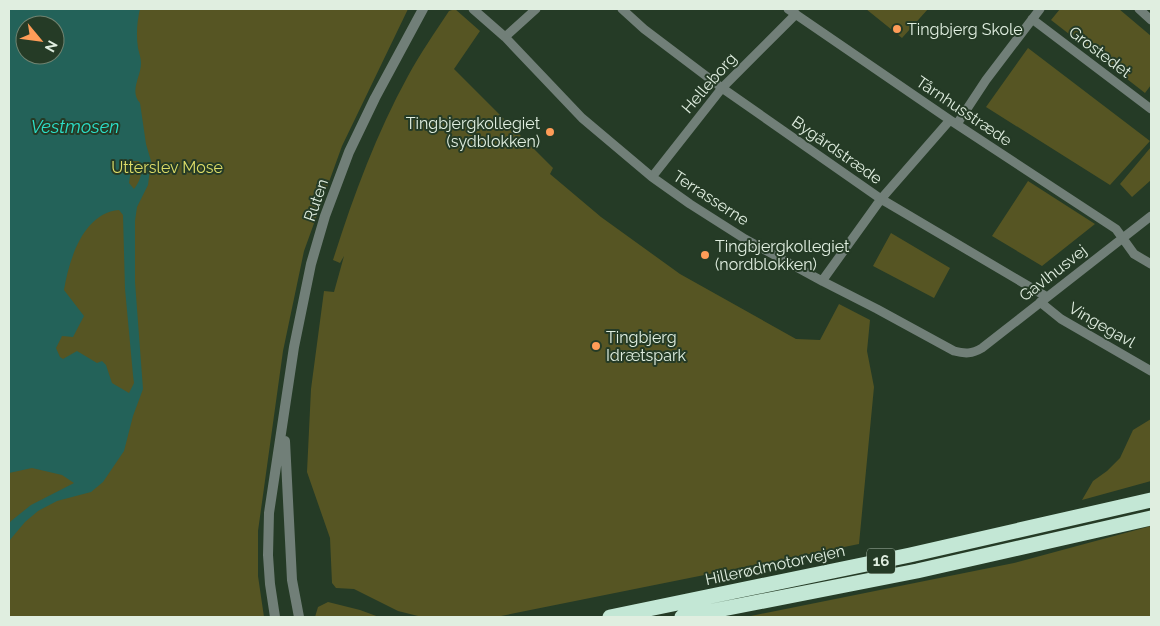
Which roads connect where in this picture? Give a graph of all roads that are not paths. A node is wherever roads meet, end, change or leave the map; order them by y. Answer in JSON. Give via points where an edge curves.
{"nodes":[{"id":1,"x":423,"y":9,"type":"edge"},
{"id":2,"x":474,"y":9,"type":"edge"},
{"id":3,"x":536,"y":9,"type":"edge"},
{"id":4,"x":622,"y":9,"type":"edge"},
{"id":5,"x":1040,"y":9,"type":"edge"},
{"id":6,"x":1139,"y":9,"type":"edge"},
{"id":7,"x":792,"y":12,"type":"edge"},
{"id":8,"x":1032,"y":19,"type":"junction"},
{"id":9,"x":1151,"y":20,"type":"edge"},
{"id":10,"x":505,"y":37,"type":"junction"},
{"id":11,"x":722,"y":88,"type":"junction"},
{"id":12,"x":1151,"y":109,"type":"edge"},
{"id":13,"x":954,"y":122,"type":"junction"},
{"id":14,"x":652,"y":178,"type":"junction"},
{"id":15,"x":881,"y":199,"type":"junction"},
{"id":16,"x":1151,"y":216,"type":"edge"},
{"id":17,"x":1122,"y":238,"type":"junction"},
{"id":18,"x":1151,"y":264,"type":"edge"},
{"id":19,"x":822,"y":282,"type":"junction"},
{"id":20,"x":1044,"y":299,"type":"junction"},
{"id":21,"x":973,"y":353,"type":"joint"},
{"id":22,"x":1151,"y":371,"type":"edge"},
{"id":23,"x":284,"y":417,"type":"junction"},
{"id":24,"x":1151,"y":500,"type":"edge"},
{"id":25,"x":1151,"y":518,"type":"edge"},
{"id":26,"x":275,"y":617,"type":"edge"},
{"id":27,"x":299,"y":617,"type":"edge"},
{"id":28,"x":610,"y":617,"type":"edge"},
{"id":29,"x":682,"y":617,"type":"edge"}],
"edges":[{"from":1,"to":23,"type":"street","name":"Ruten","via":[[349,152],[326,216],[307,281]]},
{"from":2,"to":10,"type":"street","name":"Terrasserne"},
{"from":3,"to":10,"type":"street"},
{"from":4,"to":11,"type":"street","name":"Bygårdstræde"},
{"from":5,"to":8,"type":"street"},
{"from":6,"to":9,"type":"street"},
{"from":7,"to":11,"type":"street","name":"Helleborg"},
{"from":7,"to":13,"type":"street","name":"Tårnhusstræde"},
{"from":8,"to":12,"type":"street","name":"Grostedet"},
{"from":8,"to":13,"type":"street"},
{"from":10,"to":14,"type":"street","name":"Terrasserne","via":[[582,118]]},
{"from":11,"to":14,"type":"street","name":"Helleborg"},
{"from":11,"to":15,"type":"street","name":"Bygårdstræde"},
{"from":13,"to":15,"type":"street"},
{"from":13,"to":17,"type":"street","name":"Tårnhusstræde","via":[[1116,229]]},
{"from":14,"to":19,"type":"street","name":"Terrasserne","via":[[745,239]]},
{"from":15,"to":19,"type":"street"},
{"from":15,"to":20,"type":"street","name":"Bygårdstræde"},
{"from":16,"to":17,"type":"street","name":"Gavlhusvej"},
{"from":17,"to":18,"type":"street","name":"Tårnhusstræde","via":[[1134,254]]},
{"from":17,"to":20,"type":"street","name":"Gavlhusvej"},
{"from":19,"to":21,"type":"street","name":"Terrasserne","via":[[954,351]]},
{"from":20,"to":21,"type":"street","name":"Gavlhusvej"},
{"from":20,"to":22,"type":"street","name":"Vingegavl","via":[[1061,319]]},
{"from":23,"to":26,"type":"street","name":"Ruten","via":[[269,513],[268,555]]},
{"from":23,"to":27,"type":"street","name":"Ruten","via":[[292,580]]},
{"from":24,"to":28,"type":"highway","name":"Hillerødmotorvejen","number":"16","via":[[910,555]]},
{"from":25,"to":29,"type":"highway","name":"Hillerødmotorvejen","number":"16","via":[[917,571]]}]}
